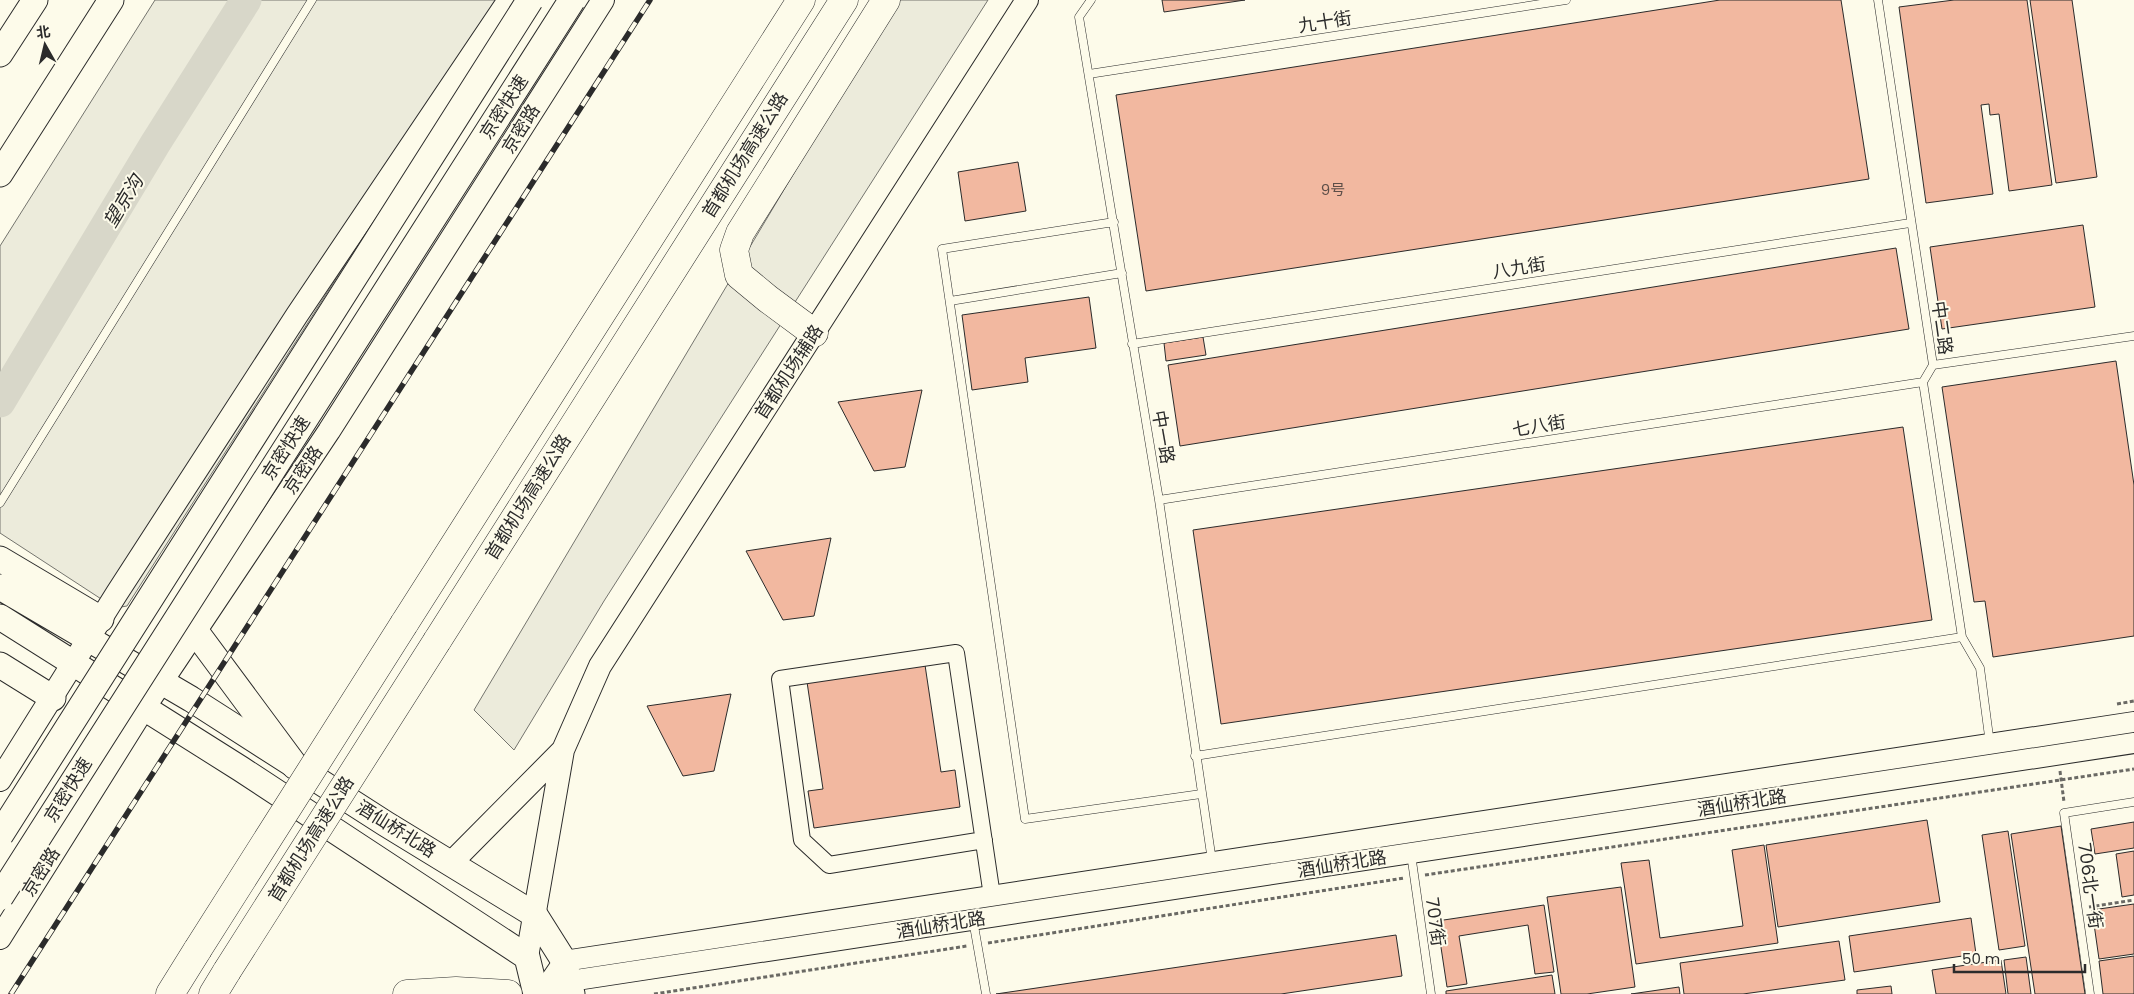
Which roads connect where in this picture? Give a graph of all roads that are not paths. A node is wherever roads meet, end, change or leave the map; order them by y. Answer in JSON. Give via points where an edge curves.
{"nodes":[{"id":1,"x":35,"y":0,"type":"edge"},
{"id":2,"x":111,"y":0,"type":"edge"},
{"id":3,"x":312,"y":0,"type":"edge"},
{"id":4,"x":509,"y":0,"type":"edge"},
{"id":5,"x":530,"y":0,"type":"edge"},
{"id":6,"x":572,"y":0,"type":"edge"},
{"id":7,"x":603,"y":0,"type":"edge"},
{"id":8,"x":780,"y":0,"type":"edge"},
{"id":9,"x":801,"y":0,"type":"edge"},
{"id":10,"x":844,"y":0,"type":"edge"},
{"id":11,"x":886,"y":0,"type":"edge"},
{"id":12,"x":1027,"y":0,"type":"edge"},
{"id":13,"x":1091,"y":0,"type":"edge"},
{"id":14,"x":1566,"y":0,"type":"edge"},
{"id":15,"x":1878,"y":0,"type":"edge"},
{"id":16,"x":0,"y":54,"type":"edge"},
{"id":17,"x":1089,"y":74,"type":"junction"},
{"id":18,"x":723,"y":124,"type":"junction"},
{"id":19,"x":0,"y":174,"type":"edge"},
{"id":20,"x":1114,"y":222,"type":"junction"},
{"id":21,"x":1910,"y":223,"type":"junction"},
{"id":22,"x":1122,"y":273,"type":"junction"},
{"id":23,"x":950,"y":301,"type":"junction"},
{"id":24,"x":814,"y":333,"type":"junction"},
{"id":25,"x":2134,"y":336,"type":"edge"},
{"id":26,"x":1132,"y":344,"type":"junction"},
{"id":27,"x":1933,"y":365,"type":"junction"},
{"id":28,"x":1923,"y":382,"type":"junction"},
{"id":29,"x":1159,"y":500,"type":"junction"},
{"id":30,"x":0,"y":503,"type":"edge"},
{"id":31,"x":0,"y":559,"type":"edge"},
{"id":32,"x":0,"y":587,"type":"edge"},
{"id":33,"x":0,"y":617,"type":"edge"},
{"id":34,"x":101,"y":619,"type":"junction"},
{"id":35,"x":195,"y":631,"type":"junction"},
{"id":36,"x":1962,"y":636,"type":"junction"},
{"id":37,"x":88,"y":640,"type":"junction"},
{"id":38,"x":74,"y":664,"type":"junction"},
{"id":39,"x":0,"y":665,"type":"edge"},
{"id":40,"x":161,"y":682,"type":"junction"},
{"id":41,"x":53,"y":698,"type":"junction"},
{"id":42,"x":144,"y":708,"type":"junction"},
{"id":43,"x":2134,"y":722,"type":"edge"},
{"id":44,"x":1990,"y":744,"type":"junction"},
{"id":45,"x":2134,"y":744,"type":"edge"},
{"id":46,"x":563,"y":750,"type":"junction"},
{"id":47,"x":1195,"y":756,"type":"junction"},
{"id":48,"x":295,"y":766,"type":"junction"},
{"id":49,"x":0,"y":780,"type":"edge"},
{"id":50,"x":1200,"y":794,"type":"junction"},
{"id":51,"x":2134,"y":802,"type":"edge"},
{"id":52,"x":0,"y":835,"type":"edge"},
{"id":53,"x":984,"y":840,"type":"junction"},
{"id":54,"x":1411,"y":854,"type":"junction"},
{"id":55,"x":451,"y":863,"type":"junction"},
{"id":56,"x":1212,"y":863,"type":"junction"},
{"id":57,"x":992,"y":896,"type":"junction"},
{"id":58,"x":0,"y":897,"type":"edge"},
{"id":59,"x":535,"y":915,"type":"junction"},
{"id":60,"x":973,"y":920,"type":"junction"},
{"id":61,"x":0,"y":938,"type":"edge"},
{"id":62,"x":526,"y":957,"type":"junction"},
{"id":63,"x":569,"y":979,"type":"edge"},
{"id":64,"x":170,"y":994,"type":"edge"},
{"id":65,"x":213,"y":994,"type":"edge"},
{"id":66,"x":408,"y":994,"type":"edge"},
{"id":67,"x":508,"y":994,"type":"edge"},
{"id":68,"x":536,"y":994,"type":"edge"},
{"id":69,"x":541,"y":994,"type":"edge"},
{"id":70,"x":547,"y":994,"type":"edge"},
{"id":71,"x":986,"y":994,"type":"edge"},
{"id":72,"x":1431,"y":994,"type":"edge"},
{"id":73,"x":2090,"y":994,"type":"edge"}],
"edges":[{"from":1,"to":16,"type":"main road"},
{"from":2,"to":19,"type":"main road"},
{"from":3,"to":30,"type":"lane"},
{"from":4,"to":34,"type":"main road","via":[[297,315]]},
{"from":5,"to":52,"type":"highway","name":"京密快速","bridge":true},
{"from":6,"to":58,"type":"highway","name":"京密快速","bridge":true},
{"from":7,"to":35,"type":"main road","name":"京密路","via":[[329,432]]},
{"from":8,"to":18,"type":"highway"},
{"from":9,"to":18,"type":"highway","name":"首都机场高速公路"},
{"from":10,"to":65,"type":"highway","name":"首都机场高速公路","bridge":true},
{"from":11,"to":24,"type":"highway","via":[[740,233],[734,250],[740,275]]},
{"from":12,"to":24,"type":"main road","name":"首都机场辅路"},
{"from":13,"to":17,"type":"lane","name":"中一路","via":[[1079,17]]},
{"from":14,"to":17,"type":"lane","name":"九十街"},
{"from":15,"to":21,"type":"lane","name":"中二路"},
{"from":17,"to":20,"type":"lane","name":"中一路"},
{"from":18,"to":64,"type":"highway","name":"首都机场高速公路","bridge":true},
{"from":20,"to":22,"type":"lane","name":"中一路"},
{"from":20,"to":23,"type":"lane","via":[[942,249]]},
{"from":21,"to":26,"type":"lane","name":"八九街"},
{"from":21,"to":27,"type":"lane","name":"中二路"},
{"from":22,"to":23,"type":"lane"},
{"from":22,"to":26,"type":"lane","name":"中一路"},
{"from":23,"to":50,"type":"lane","via":[[1025,819]]},
{"from":24,"to":46,"type":"main road","name":"首都机场辅路","via":[[600,666]]},
{"from":25,"to":27,"type":"lane"},
{"from":26,"to":29,"type":"lane","name":"中一路"},
{"from":27,"to":28,"type":"lane","name":"中二路"},
{"from":28,"to":29,"type":"lane","name":"七八街"},
{"from":28,"to":36,"type":"lane"},
{"from":29,"to":47,"type":"lane","name":"中一路"},
{"from":31,"to":34,"type":"main road"},
{"from":32,"to":37,"type":"main road","name":"酒仙桥北路"},
{"from":33,"to":38,"type":"main road","name":"酒仙桥北路"},
{"from":34,"to":37,"type":"main road"},
{"from":35,"to":40,"type":"main road","name":"京密路"},
{"from":35,"to":48,"type":"highway"},
{"from":36,"to":44,"type":"lane","via":[[1980,668]]},
{"from":36,"to":47,"type":"lane"},
{"from":37,"to":38,"type":"main road"},
{"from":37,"to":40,"type":"main road","name":"酒仙桥北路"},
{"from":38,"to":41,"type":"main road"},
{"from":38,"to":42,"type":"main road","name":"酒仙桥北路"},
{"from":39,"to":41,"type":"main road"},
{"from":40,"to":42,"type":"main road","name":"京密路"},
{"from":40,"to":48,"type":"main road","name":"酒仙桥北路"},
{"from":41,"to":49,"type":"main road"},
{"from":42,"to":61,"type":"main road","name":"京密路"},
{"from":42,"to":62,"type":"main road","name":"酒仙桥北路"},
{"from":43,"to":44,"type":"street","name":"酒仙桥北路"},
{"from":44,"to":56,"type":"street","name":"酒仙桥北路"},
{"from":45,"to":54,"type":"street","name":"酒仙桥北路"},
{"from":46,"to":55,"type":"main road"},
{"from":46,"to":59,"type":"main road"},
{"from":47,"to":50,"type":"lane","name":"中一路"},
{"from":48,"to":55,"type":"main road","name":"酒仙桥北路"},
{"from":50,"to":56,"type":"lane","name":"中一路"},
{"from":51,"to":73,"type":"lane","name":"706北一街","via":[[2064,813]]},
{"from":53,"to":53,"type":"street","via":[[956,653],[780,679],[802,840],[828,865]]},
{"from":53,"to":57,"type":"street"},
{"from":54,"to":60,"type":"street","name":"酒仙桥北路"},
{"from":54,"to":72,"type":"lane","name":"707街"},
{"from":55,"to":59,"type":"main road","name":"酒仙桥北路"},
{"from":56,"to":57,"type":"street","name":"酒仙桥北路"},
{"from":57,"to":63,"type":"street","name":"酒仙桥北路"},
{"from":59,"to":62,"type":"main road"},
{"from":59,"to":63,"type":"main road","name":"酒仙桥北路"},
{"from":60,"to":63,"type":"street","name":"酒仙桥北路"},
{"from":60,"to":71,"type":"lane"},
{"from":62,"to":68,"type":"main road"},
{"from":63,"to":69,"type":"street"},
{"from":63,"to":70,"type":"street"},
{"from":66,"to":67,"type":"highway","via":[[456,991]]}]}
